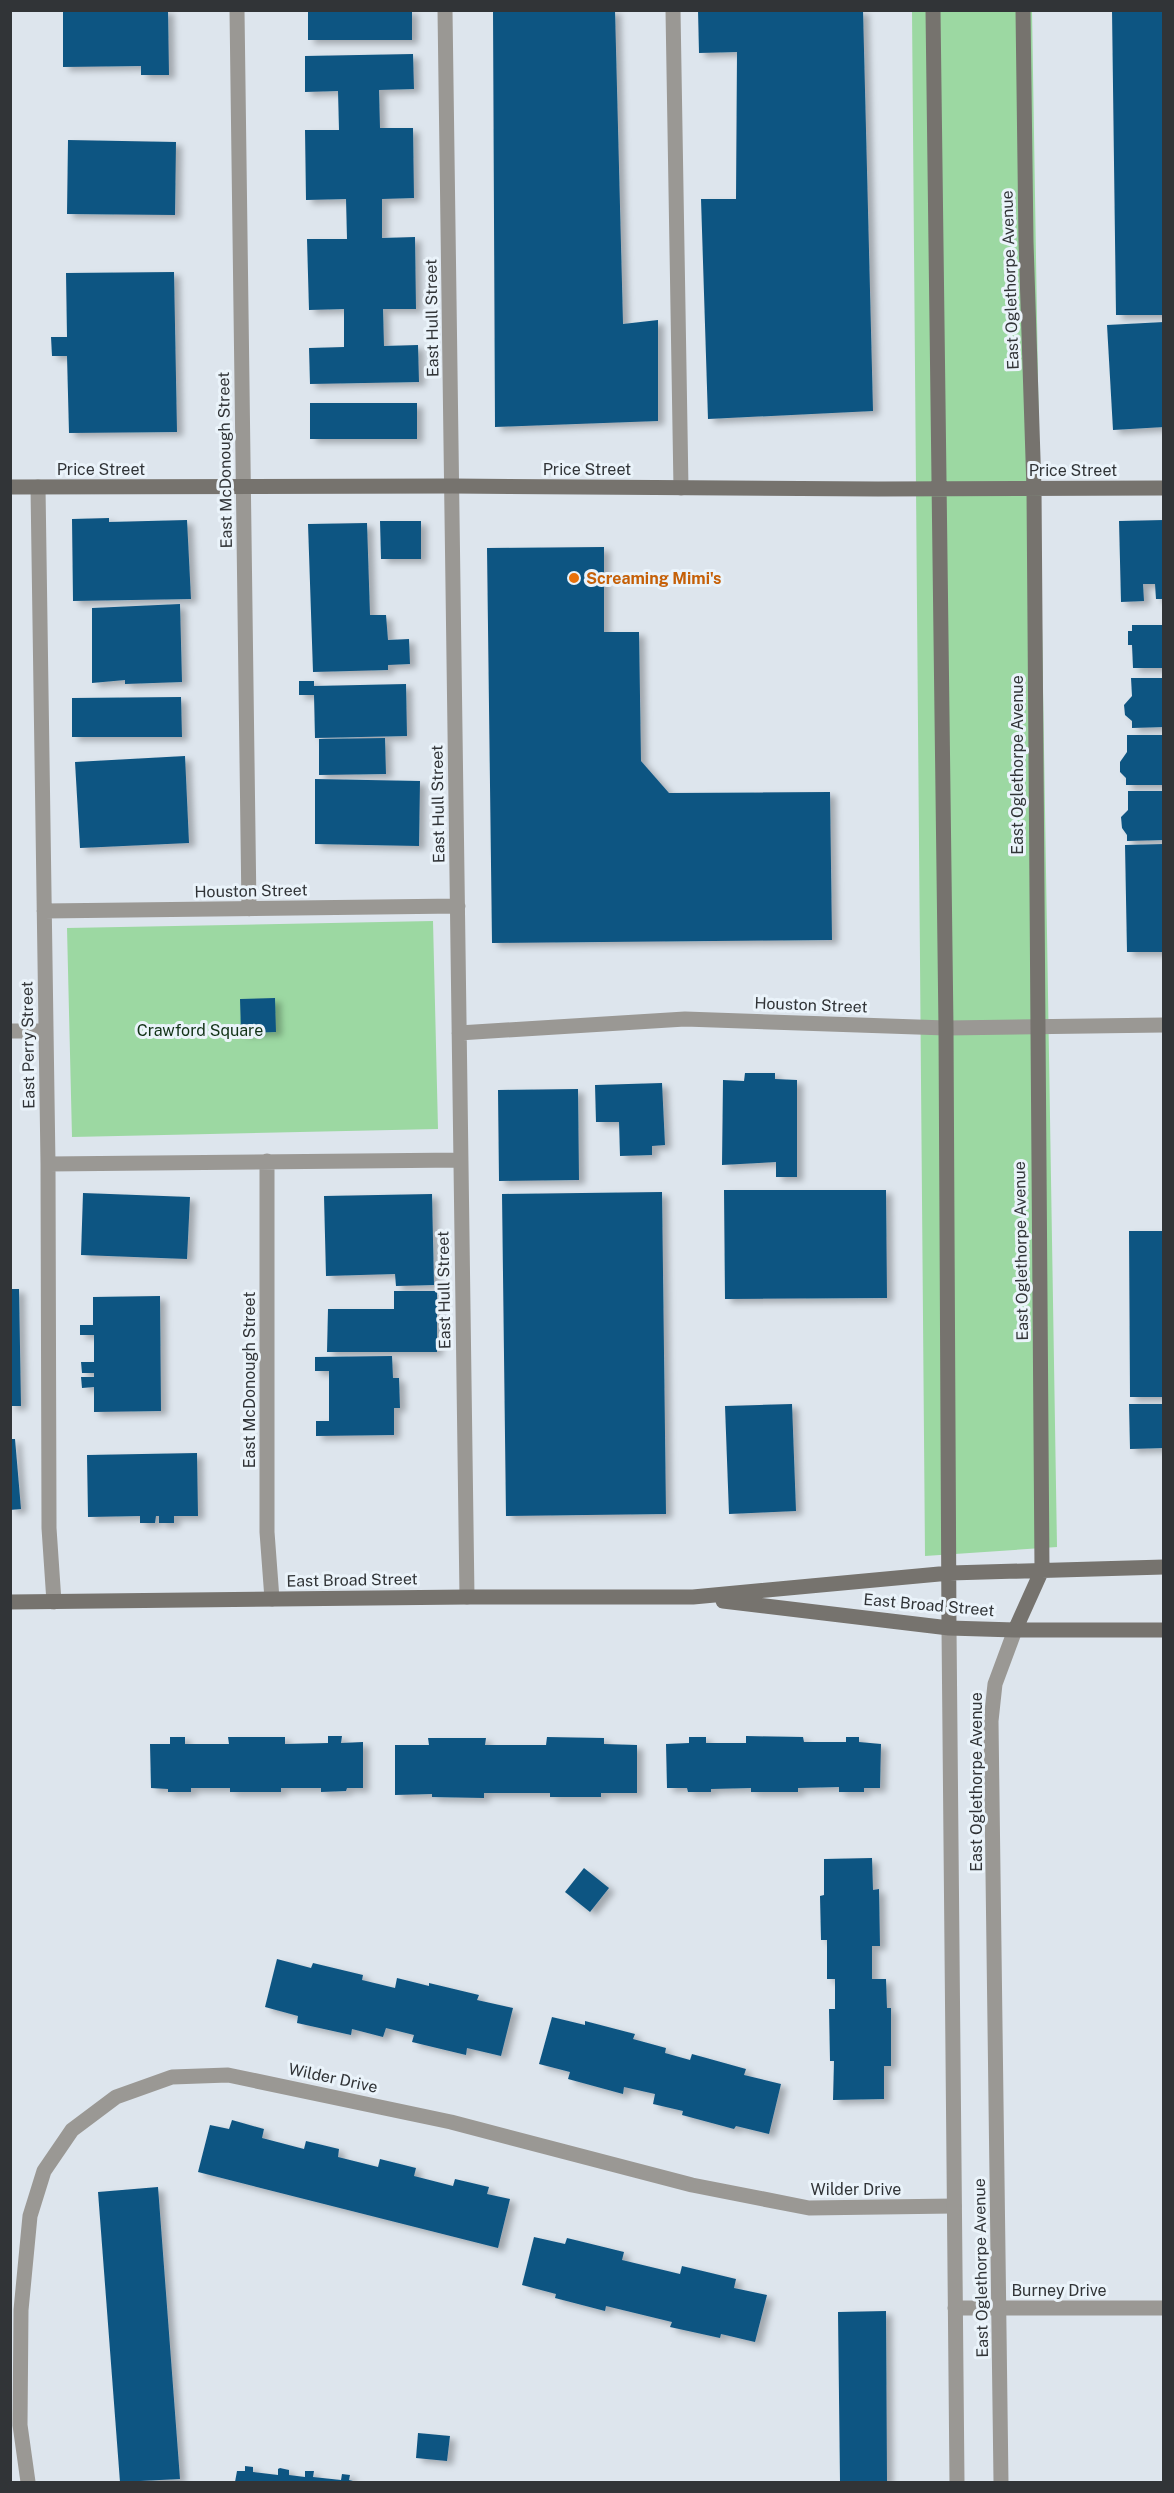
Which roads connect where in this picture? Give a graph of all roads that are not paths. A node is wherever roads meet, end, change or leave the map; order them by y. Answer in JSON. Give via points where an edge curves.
{"nodes":[{"id":1,"x":237,"y":10,"type":"edge"},
{"id":2,"x":445,"y":10,"type":"edge"},
{"id":3,"x":674,"y":10,"type":"edge"},
{"id":4,"x":933,"y":10,"type":"edge"},
{"id":5,"x":1023,"y":10,"type":"edge"},
{"id":6,"x":452,"y":486,"type":"junction"},
{"id":7,"x":10,"y":487,"type":"edge"},
{"id":8,"x":38,"y":487,"type":"junction"},
{"id":9,"x":243,"y":487,"type":"junction"},
{"id":10,"x":681,"y":488,"type":"junction"},
{"id":11,"x":1164,"y":488,"type":"edge"},
{"id":12,"x":940,"y":489,"type":"junction"},
{"id":13,"x":1034,"y":489,"type":"junction"},
{"id":14,"x":458,"y":906,"type":"junction"},
{"id":15,"x":249,"y":909,"type":"junction"},
{"id":16,"x":44,"y":911,"type":"junction"},
{"id":17,"x":1164,"y":1026,"type":"edge"},
{"id":18,"x":1036,"y":1027,"type":"junction"},
{"id":19,"x":946,"y":1028,"type":"junction"},
{"id":20,"x":10,"y":1031,"type":"edge"},
{"id":21,"x":46,"y":1031,"type":"junction"},
{"id":22,"x":459,"y":1033,"type":"junction"},
{"id":23,"x":461,"y":1160,"type":"junction"},
{"id":24,"x":267,"y":1161,"type":"junction"},
{"id":25,"x":48,"y":1164,"type":"junction"},
{"id":26,"x":1164,"y":1568,"type":"edge"},
{"id":27,"x":1042,"y":1570,"type":"junction"},
{"id":28,"x":950,"y":1573,"type":"junction"},
{"id":29,"x":467,"y":1597,"type":"junction"},
{"id":30,"x":693,"y":1597,"type":"junction"},
{"id":31,"x":272,"y":1599,"type":"junction"},
{"id":32,"x":10,"y":1602,"type":"edge"},
{"id":33,"x":54,"y":1602,"type":"junction"},
{"id":34,"x":949,"y":1628,"type":"junction"},
{"id":35,"x":1015,"y":1630,"type":"junction"},
{"id":36,"x":1164,"y":1630,"type":"edge"},
{"id":37,"x":954,"y":2206,"type":"junction"},
{"id":38,"x":955,"y":2308,"type":"junction"},
{"id":39,"x":1000,"y":2308,"type":"junction"},
{"id":40,"x":1164,"y":2308,"type":"edge"},
{"id":41,"x":28,"y":2482,"type":"edge"},
{"id":42,"x":957,"y":2482,"type":"edge"},
{"id":43,"x":1001,"y":2482,"type":"edge"}],
"edges":[{"from":1,"to":9,"type":"street","name":"East McDonough Street"},
{"from":2,"to":6,"type":"street","name":"East Hull Street"},
{"from":3,"to":10,"type":"street"},
{"from":4,"to":12,"type":"main road","name":"East Oglethorpe Avenue"},
{"from":5,"to":13,"type":"main road","name":"East Oglethorpe Avenue"},
{"from":6,"to":9,"type":"main road","name":"Price Street"},
{"from":6,"to":10,"type":"main road","name":"Price Street"},
{"from":6,"to":14,"type":"street","name":"East Hull Street"},
{"from":7,"to":8,"type":"main road","name":"Price Street"},
{"from":8,"to":9,"type":"main road","name":"Price Street"},
{"from":8,"to":16,"type":"street","name":"East Perry Street"},
{"from":9,"to":15,"type":"street","name":"East McDonough Street"},
{"from":10,"to":12,"type":"main road","name":"Price Street"},
{"from":11,"to":13,"type":"main road","name":"Price Street"},
{"from":12,"to":13,"type":"main road","name":"Price Street"},
{"from":12,"to":19,"type":"main road","name":"East Oglethorpe Avenue"},
{"from":13,"to":18,"type":"main road","name":"East Oglethorpe Avenue"},
{"from":14,"to":15,"type":"street","name":"Houston Street"},
{"from":14,"to":22,"type":"street","name":"East Hull Street"},
{"from":15,"to":16,"type":"street","name":"Houston Street"},
{"from":16,"to":21,"type":"street","name":"East Perry Street"},
{"from":17,"to":18,"type":"street","name":"Houston Street"},
{"from":18,"to":19,"type":"street","name":"Houston Street"},
{"from":18,"to":27,"type":"main road","name":"East Oglethorpe Avenue"},
{"from":19,"to":22,"type":"street","name":"Houston Street","via":[[685,1019]]},
{"from":19,"to":28,"type":"main road","name":"East Oglethorpe Avenue"},
{"from":20,"to":21,"type":"street"},
{"from":21,"to":25,"type":"street","name":"East Perry Street"},
{"from":22,"to":23,"type":"street","name":"East Hull Street"},
{"from":23,"to":24,"type":"street"},
{"from":23,"to":29,"type":"street","name":"East Hull Street"},
{"from":24,"to":25,"type":"street"},
{"from":24,"to":31,"type":"street","name":"East McDonough Street","via":[[267,1532]]},
{"from":25,"to":33,"type":"street","name":"East Perry Street","via":[[49,1528]]},
{"from":26,"to":27,"type":"main road","name":"East Broad Street"},
{"from":27,"to":28,"type":"main road","name":"East Broad Street"},
{"from":27,"to":35,"type":"main road","name":"East Oglethorpe Avenue"},
{"from":28,"to":30,"type":"main road","name":"East Broad Street"},
{"from":28,"to":34,"type":"main road","name":"East Oglethorpe Avenue"},
{"from":29,"to":30,"type":"main road","name":"East Broad Street"},
{"from":29,"to":31,"type":"main road","name":"East Broad Street"},
{"from":30,"to":34,"type":"main road","name":"East Broad Street"},
{"from":31,"to":33,"type":"main road","name":"East Broad Street"},
{"from":32,"to":33,"type":"main road","name":"East Broad Street"},
{"from":34,"to":35,"type":"main road","name":"East Broad Street"},
{"from":34,"to":37,"type":"street","name":"East Oglethorpe Avenue"},
{"from":35,"to":36,"type":"main road","name":"East Broad Street"},
{"from":35,"to":39,"type":"street","name":"East Oglethorpe Avenue","via":[[995,1684],[991,1721]]},
{"from":37,"to":38,"type":"street","name":"East Oglethorpe Avenue"},
{"from":37,"to":41,"type":"street","name":"Wilder Drive","via":[[809,2208],[692,2185],[452,2122],[239,2077],[172,2077],[116,2097],[72,2130],[44,2171],[30,2216],[21,2310],[20,2425]]},
{"from":38,"to":39,"type":"street","name":"Burney Drive"},
{"from":38,"to":42,"type":"street","name":"East Oglethorpe Avenue"},
{"from":39,"to":40,"type":"street","name":"Burney Drive"},
{"from":39,"to":43,"type":"street","name":"East Oglethorpe Avenue"}]}
